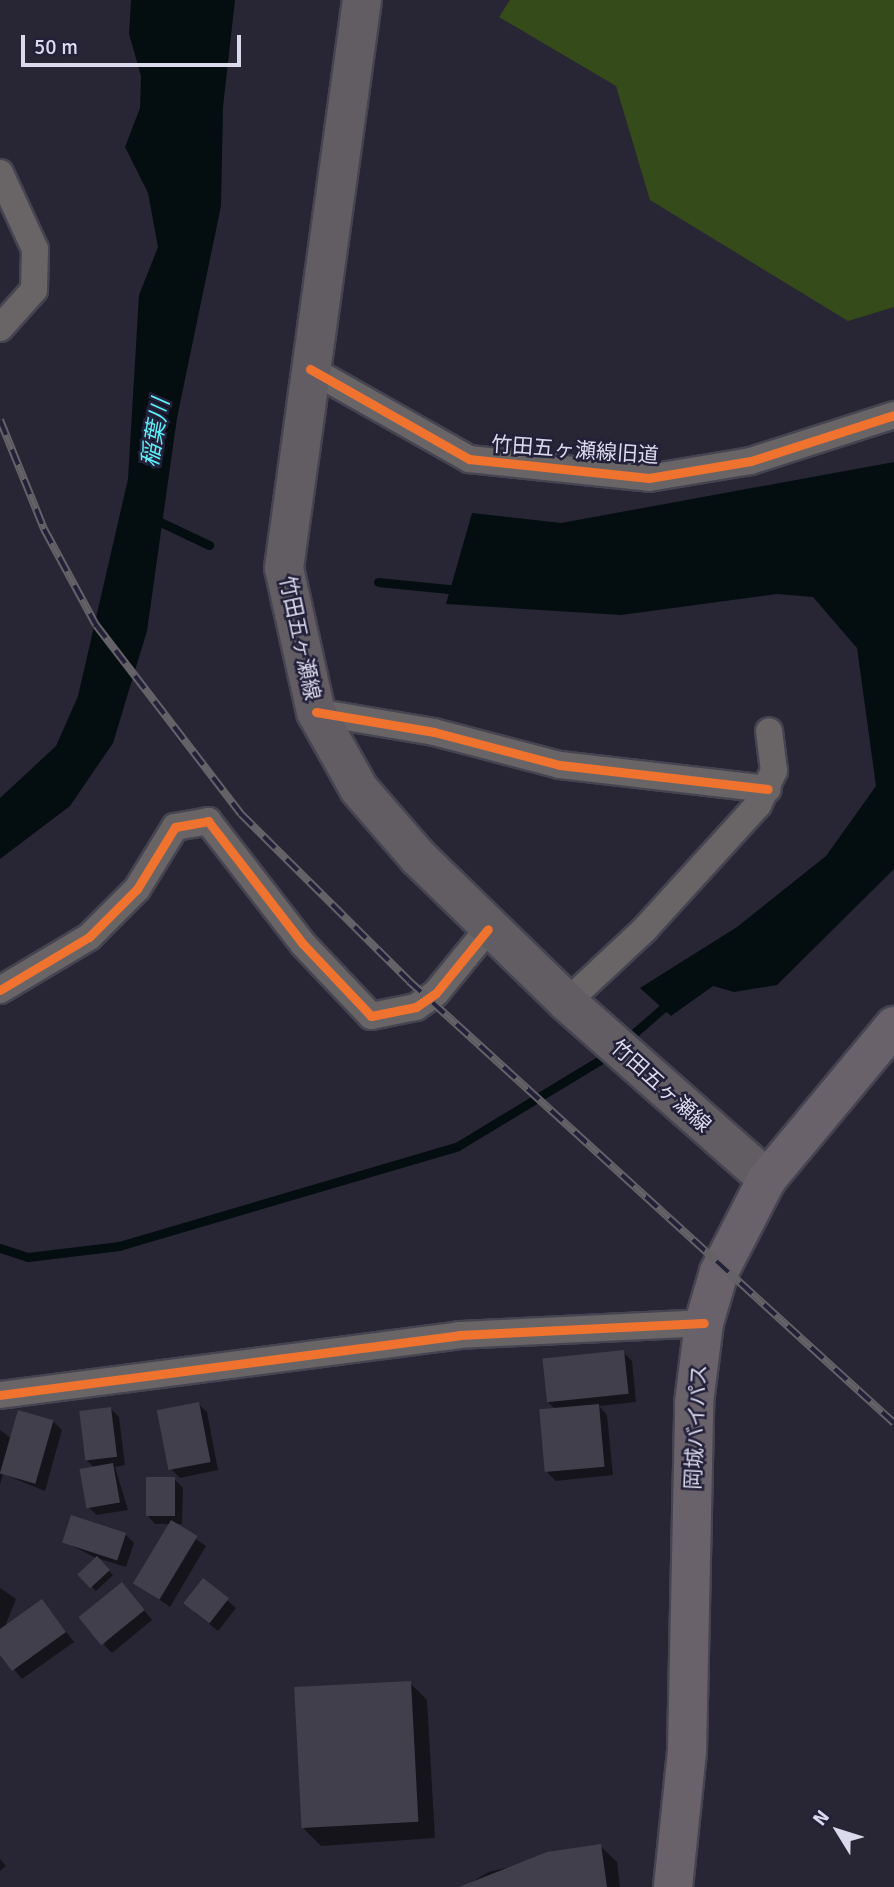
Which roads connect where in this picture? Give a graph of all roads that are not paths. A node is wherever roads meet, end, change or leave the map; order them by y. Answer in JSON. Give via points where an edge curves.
{"nodes":[{"id":1,"x":362,"y":0,"type":"edge"},
{"id":2,"x":0,"y":173,"type":"edge"},
{"id":3,"x":0,"y":328,"type":"edge"},
{"id":4,"x":310,"y":369,"type":"junction"},
{"id":5,"x":894,"y":415,"type":"edge"},
{"id":6,"x":316,"y":712,"type":"junction"},
{"id":7,"x":769,"y":731,"type":"dead end"},
{"id":8,"x":768,"y":789,"type":"junction"},
{"id":9,"x":488,"y":929,"type":"junction"},
{"id":10,"x":0,"y":990,"type":"edge"},
{"id":11,"x":579,"y":1013,"type":"junction"},
{"id":12,"x":894,"y":1026,"type":"edge"},
{"id":13,"x":767,"y":1179,"type":"junction"},
{"id":14,"x":704,"y":1323,"type":"junction"},
{"id":15,"x":0,"y":1395,"type":"edge"},
{"id":16,"x":673,"y":1887,"type":"edge"}],
"edges":[{"from":1,"to":4,"type":"main road","name":"竹田五ヶ瀬線"},
{"from":2,"to":3,"type":"street","via":[[35,249],[34,290]]},
{"from":4,"to":5,"type":"street","name":"竹田五ヶ瀬線旧道","via":[[469,458],[649,478],[751,461]]},
{"from":4,"to":6,"type":"main road","name":"竹田五ヶ瀬線","via":[[284,568]]},
{"from":6,"to":8,"type":"street","via":[[434,732],[559,765]]},
{"from":6,"to":9,"type":"main road","name":"竹田五ヶ瀬線","via":[[338,756],[385,822]]},
{"from":7,"to":8,"type":"street","via":[[774,755]]},
{"from":8,"to":11,"type":"street","via":[[645,929]]},
{"from":9,"to":10,"type":"street","via":[[436,993],[416,1007],[371,1016],[303,944],[208,821],[175,827],[137,889],[89,937]]},
{"from":9,"to":11,"type":"main road","name":"竹田五ヶ瀬線"},
{"from":11,"to":13,"type":"main road","name":"竹田五ヶ瀬線"},
{"from":12,"to":13,"type":"highway","name":"岡城バイパス"},
{"from":13,"to":14,"type":"highway","name":"岡城バイパス","via":[[729,1250]]},
{"from":14,"to":15,"type":"street","via":[[459,1335]]},
{"from":14,"to":16,"type":"highway","name":"岡城バイパス","via":[[694,1403],[687,1751]]}]}
